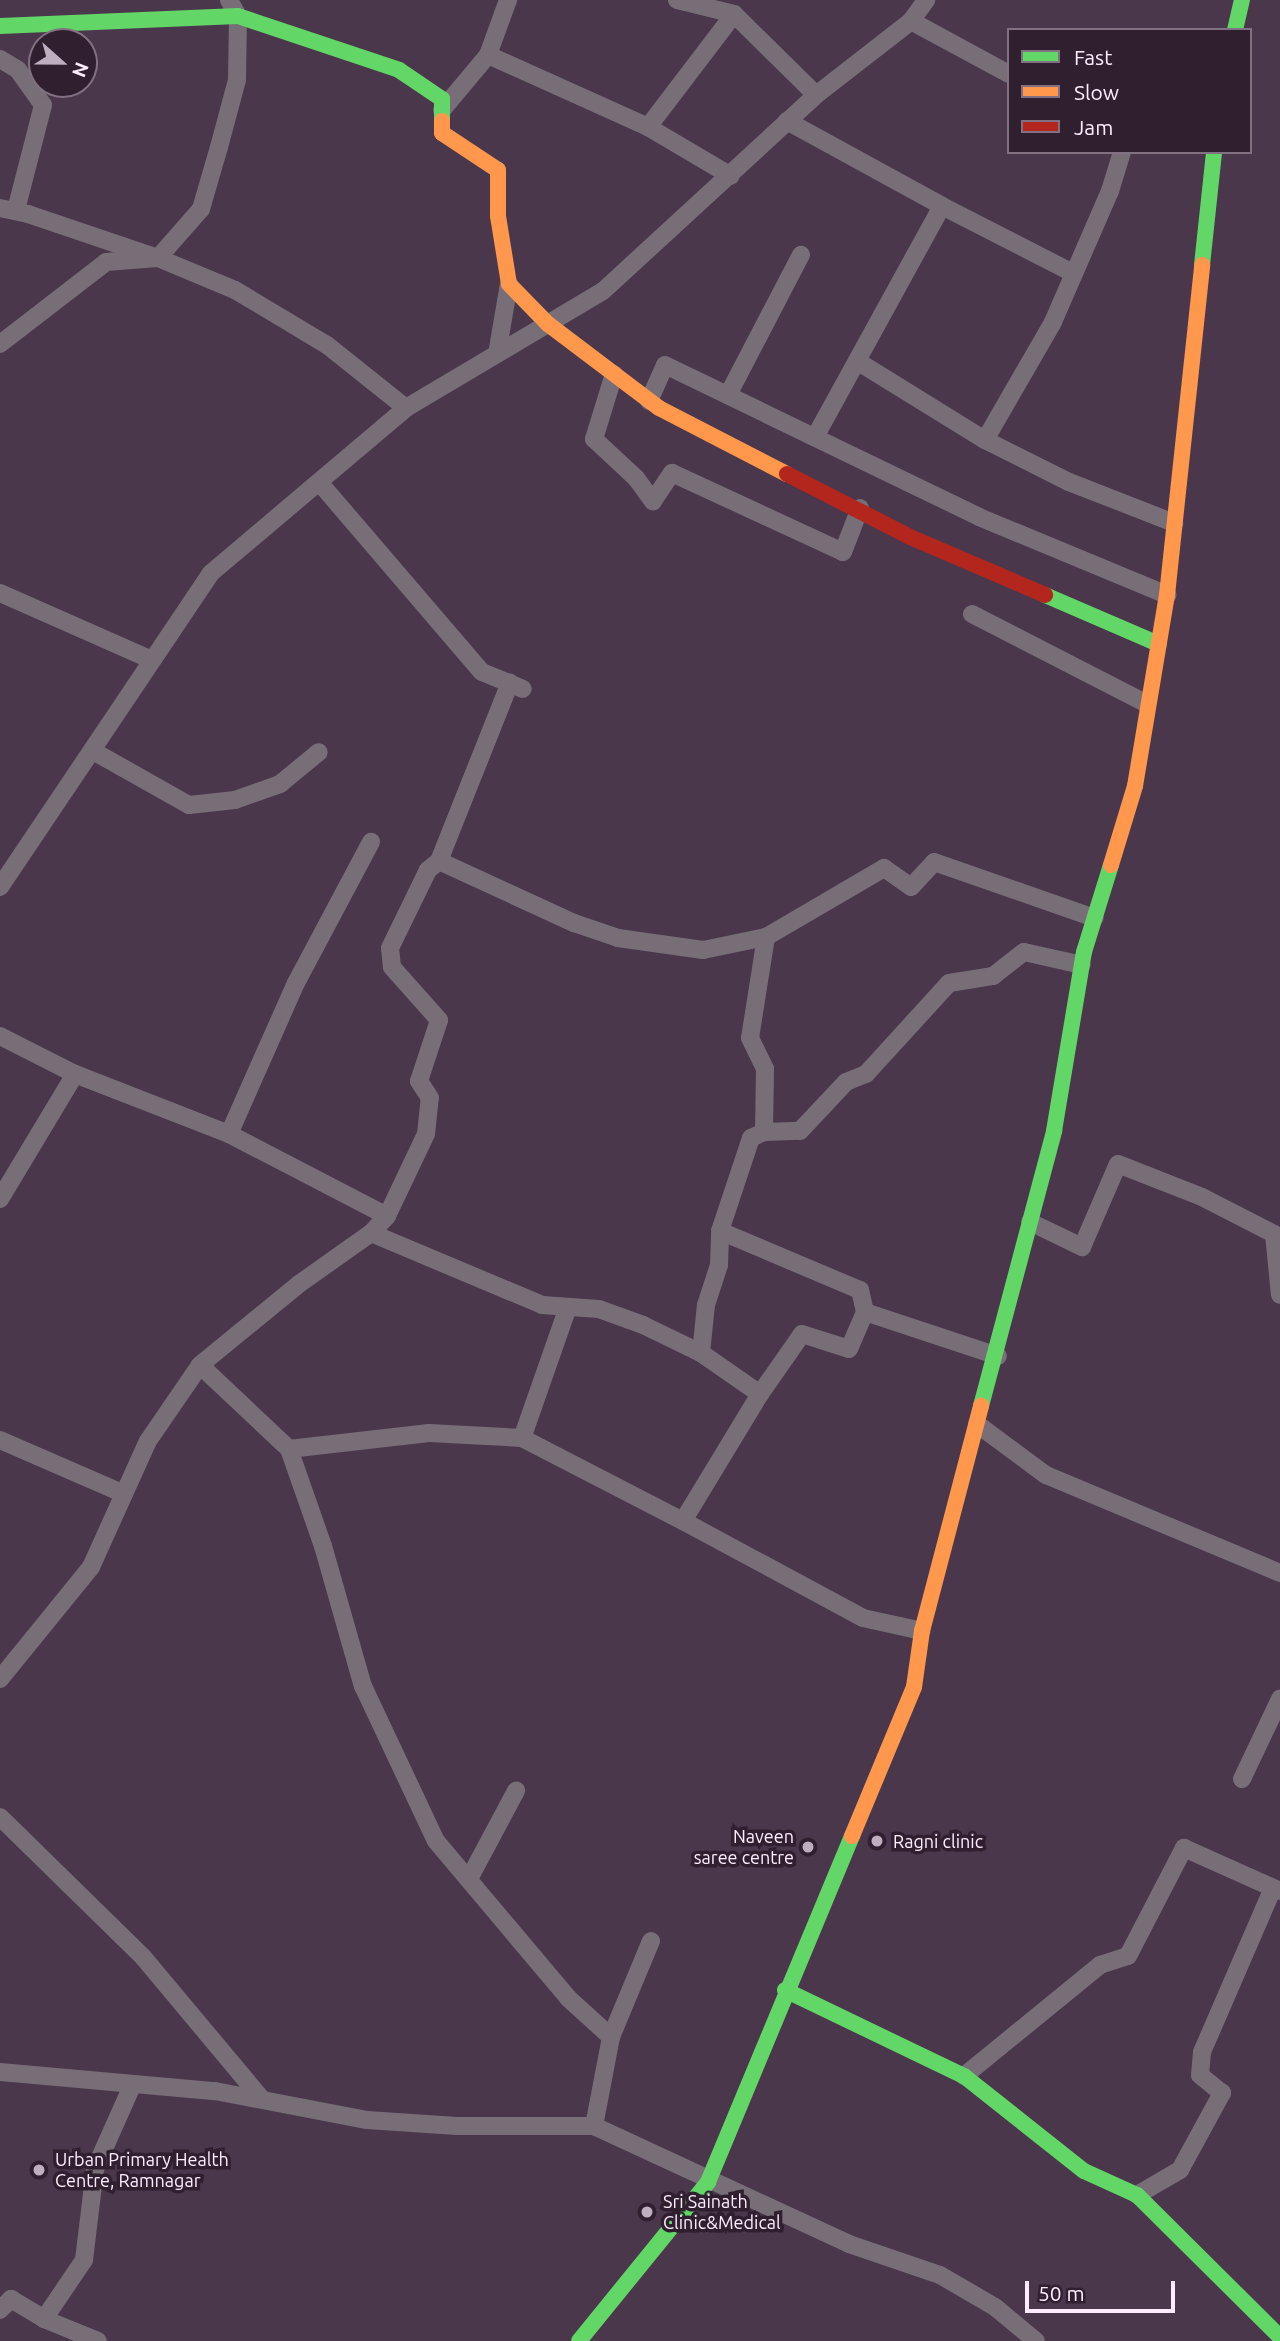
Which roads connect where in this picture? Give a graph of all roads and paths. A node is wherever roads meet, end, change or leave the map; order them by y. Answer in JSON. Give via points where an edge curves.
{"nodes":[{"id":1,"x":229,"y":0,"type":"edge"},
{"id":2,"x":508,"y":0,"type":"edge"},
{"id":3,"x":677,"y":0,"type":"edge"},
{"id":4,"x":926,"y":0,"type":"edge"},
{"id":5,"x":1242,"y":0,"type":"edge"},
{"id":6,"x":734,"y":14,"type":"junction"},
{"id":7,"x":238,"y":16,"type":"junction"},
{"id":8,"x":911,"y":21,"type":"junction"},
{"id":9,"x":0,"y":26,"type":"edge"},
{"id":10,"x":1235,"y":28,"type":"edge"},
{"id":11,"x":488,"y":55,"type":"junction"},
{"id":12,"x":0,"y":59,"type":"edge"},
{"id":13,"x":1007,"y":73,"type":"edge"},
{"id":14,"x":816,"y":94,"type":"junction"},
{"id":15,"x":442,"y":110,"type":"junction"},
{"id":16,"x":787,"y":121,"type":"junction"},
{"id":17,"x":648,"y":127,"type":"junction"},
{"id":18,"x":1121,"y":154,"type":"edge"},
{"id":19,"x":1214,"y":154,"type":"edge"},
{"id":20,"x":730,"y":176,"type":"junction"},
{"id":21,"x":942,"y":206,"type":"junction"},
{"id":22,"x":8,"y":209,"type":"edge"},
{"id":23,"x":801,"y":256,"type":"dead end"},
{"id":24,"x":158,"y":258,"type":"junction"},
{"id":25,"x":1073,"y":272,"type":"junction"},
{"id":26,"x":509,"y":284,"type":"junction"},
{"id":27,"x":548,"y":324,"type":"junction"},
{"id":28,"x":0,"y":344,"type":"edge"},
{"id":29,"x":497,"y":354,"type":"junction"},
{"id":30,"x":857,"y":361,"type":"junction"},
{"id":31,"x":614,"y":374,"type":"junction"},
{"id":32,"x":728,"y":395,"type":"junction"},
{"id":33,"x":649,"y":401,"type":"junction"},
{"id":34,"x":406,"y":408,"type":"junction"},
{"id":35,"x":815,"y":437,"type":"junction"},
{"id":36,"x":985,"y":440,"type":"junction"},
{"id":37,"x":319,"y":482,"type":"junction"},
{"id":38,"x":860,"y":508,"type":"junction"},
{"id":39,"x":1174,"y":523,"type":"junction"},
{"id":40,"x":0,"y":593,"type":"edge"},
{"id":41,"x":1167,"y":595,"type":"junction"},
{"id":42,"x":972,"y":614,"type":"dead end"},
{"id":43,"x":1158,"y":644,"type":"junction"},
{"id":44,"x":152,"y":660,"type":"junction"},
{"id":45,"x":1147,"y":704,"type":"junction"},
{"id":46,"x":93,"y":751,"type":"junction"},
{"id":47,"x":319,"y":752,"type":"dead end"},
{"id":48,"x":371,"y":842,"type":"dead end"},
{"id":49,"x":439,"y":860,"type":"junction"},
{"id":50,"x":0,"y":887,"type":"edge"},
{"id":51,"x":1095,"y":918,"type":"junction"},
{"id":52,"x":766,"y":937,"type":"junction"},
{"id":53,"x":1082,"y":965,"type":"junction"},
{"id":54,"x":0,"y":1036,"type":"edge"},
{"id":55,"x":75,"y":1074,"type":"junction"},
{"id":56,"x":764,"y":1132,"type":"junction"},
{"id":57,"x":229,"y":1135,"type":"junction"},
{"id":58,"x":0,"y":1199,"type":"edge"},
{"id":59,"x":387,"y":1216,"type":"junction"},
{"id":60,"x":1030,"y":1222,"type":"junction"},
{"id":61,"x":720,"y":1231,"type":"junction"},
{"id":62,"x":371,"y":1233,"type":"junction"},
{"id":63,"x":1280,"y":1295,"type":"edge"},
{"id":64,"x":568,"y":1307,"type":"junction"},
{"id":65,"x":864,"y":1312,"type":"junction"},
{"id":66,"x":701,"y":1353,"type":"junction"},
{"id":67,"x":998,"y":1356,"type":"junction"},
{"id":68,"x":200,"y":1366,"type":"junction"},
{"id":69,"x":760,"y":1394,"type":"junction"},
{"id":70,"x":977,"y":1424,"type":"junction"},
{"id":71,"x":522,"y":1438,"type":"junction"},
{"id":72,"x":0,"y":1440,"type":"edge"},
{"id":73,"x":289,"y":1449,"type":"junction"},
{"id":74,"x":124,"y":1494,"type":"junction"},
{"id":75,"x":683,"y":1521,"type":"junction"},
{"id":76,"x":1280,"y":1573,"type":"edge"},
{"id":77,"x":922,"y":1631,"type":"junction"},
{"id":78,"x":0,"y":1679,"type":"edge"},
{"id":79,"x":1280,"y":1699,"type":"edge"},
{"id":80,"x":1242,"y":1779,"type":"dead end"},
{"id":81,"x":516,"y":1791,"type":"dead end"},
{"id":82,"x":0,"y":1817,"type":"edge"},
{"id":83,"x":470,"y":1877,"type":"junction"},
{"id":84,"x":1276,"y":1890,"type":"edge"},
{"id":85,"x":651,"y":1941,"type":"dead end"},
{"id":86,"x":785,"y":1990,"type":"junction"},
{"id":87,"x":611,"y":2037,"type":"junction"},
{"id":88,"x":0,"y":2072,"type":"edge"},
{"id":89,"x":964,"y":2076,"type":"junction"},
{"id":90,"x":132,"y":2086,"type":"junction"},
{"id":91,"x":261,"y":2098,"type":"junction"},
{"id":92,"x":594,"y":2126,"type":"junction"},
{"id":93,"x":708,"y":2182,"type":"junction"},
{"id":94,"x":1137,"y":2195,"type":"junction"},
{"id":95,"x":0,"y":2310,"type":"edge"},
{"id":96,"x":44,"y":2319,"type":"junction"},
{"id":97,"x":1280,"y":2337,"type":"edge"},
{"id":98,"x":98,"y":2341,"type":"edge"},
{"id":99,"x":579,"y":2341,"type":"edge"},
{"id":100,"x":1036,"y":2341,"type":"edge"}],
"edges":[{"from":1,"to":7,"type":"street"},
{"from":2,"to":11,"type":"street"},
{"from":3,"to":6,"type":"street"},
{"from":4,"to":8,"type":"street"},
{"from":5,"to":10,"type":"main road"},
{"from":6,"to":14,"type":"street"},
{"from":6,"to":17,"type":"street"},
{"from":7,"to":9,"type":"main road"},
{"from":7,"to":15,"type":"main road","via":[[399,69],[442,99]]},
{"from":7,"to":24,"type":"street","via":[[237,80],[201,209]]},
{"from":8,"to":13,"type":"street"},
{"from":8,"to":14,"type":"street"},
{"from":11,"to":15,"type":"street"},
{"from":11,"to":17,"type":"street"},
{"from":12,"to":22,"type":"street","via":[[18,70],[43,105]]},
{"from":14,"to":16,"type":"street"},
{"from":15,"to":26,"type":"main road","via":[[442,133],[498,170],[498,216]]},
{"from":16,"to":20,"type":"street"},
{"from":16,"to":21,"type":"street"},
{"from":17,"to":20,"type":"street"},
{"from":18,"to":25,"type":"street","via":[[1110,191]]},
{"from":19,"to":39,"type":"main road"},
{"from":20,"to":27,"type":"street","via":[[603,291]]},
{"from":21,"to":25,"type":"street"},
{"from":21,"to":30,"type":"street"},
{"from":22,"to":24,"type":"street"},
{"from":23,"to":32,"type":"street"},
{"from":24,"to":28,"type":"street","via":[[106,262]]},
{"from":24,"to":34,"type":"street","via":[[235,290],[327,345]]},
{"from":25,"to":36,"type":"street","via":[[1053,322]]},
{"from":26,"to":27,"type":"main road"},
{"from":26,"to":29,"type":"street"},
{"from":27,"to":29,"type":"street"},
{"from":27,"to":31,"type":"main road"},
{"from":29,"to":34,"type":"street"},
{"from":30,"to":35,"type":"street"},
{"from":30,"to":36,"type":"street"},
{"from":31,"to":33,"type":"main road"},
{"from":31,"to":38,"type":"street","via":[[594,439],[636,478],[653,501],[672,473],[844,552]]},
{"from":32,"to":33,"type":"street","via":[[664,365]]},
{"from":32,"to":35,"type":"street"},
{"from":33,"to":38,"type":"main road"},
{"from":34,"to":37,"type":"street"},
{"from":35,"to":41,"type":"street","via":[[979,517]]},
{"from":36,"to":39,"type":"street","via":[[1069,482]]},
{"from":37,"to":44,"type":"street","via":[[211,573]]},
{"from":37,"to":49,"type":"street","via":[[481,672],[517,686]]},
{"from":38,"to":43,"type":"main road","via":[[910,537]]},
{"from":39,"to":41,"type":"main road"},
{"from":40,"to":44,"type":"street"},
{"from":41,"to":43,"type":"main road"},
{"from":42,"to":45,"type":"street"},
{"from":43,"to":45,"type":"main road"},
{"from":44,"to":46,"type":"street"},
{"from":45,"to":51,"type":"main road","via":[[1135,786]]},
{"from":46,"to":47,"type":"street","via":[[189,805],[235,800],[280,784]]},
{"from":46,"to":50,"type":"street"},
{"from":48,"to":57,"type":"street","via":[[296,983]]},
{"from":49,"to":52,"type":"street","via":[[574,923],[618,938],[703,950]]},
{"from":49,"to":59,"type":"street","via":[[428,870],[390,948],[392,967],[439,1020],[419,1081],[429,1098],[426,1134]]},
{"from":51,"to":52,"type":"street","via":[[934,862],[911,887],[884,868]]},
{"from":51,"to":53,"type":"main road"},
{"from":52,"to":56,"type":"street","via":[[750,1038],[765,1069]]},
{"from":53,"to":56,"type":"street","via":[[1024,952],[993,976],[949,983],[866,1074],[846,1082],[800,1130]]},
{"from":53,"to":60,"type":"main road","via":[[1054,1131]]},
{"from":54,"to":55,"type":"street"},
{"from":55,"to":57,"type":"street"},
{"from":55,"to":58,"type":"street"},
{"from":56,"to":61,"type":"street","via":[[751,1138]]},
{"from":57,"to":59,"type":"street"},
{"from":59,"to":62,"type":"street"},
{"from":60,"to":63,"type":"street","via":[[1083,1247],[1118,1164],[1274,1234]]},
{"from":60,"to":67,"type":"main road"},
{"from":61,"to":65,"type":"street","via":[[860,1290]]},
{"from":61,"to":66,"type":"street","via":[[719,1265],[706,1305]]},
{"from":62,"to":64,"type":"street","via":[[542,1305]]},
{"from":62,"to":68,"type":"street","via":[[299,1284]]},
{"from":64,"to":66,"type":"street","via":[[599,1309]]},
{"from":64,"to":71,"type":"street"},
{"from":65,"to":67,"type":"street"},
{"from":65,"to":69,"type":"street","via":[[849,1349],[802,1334]]},
{"from":66,"to":69,"type":"street"},
{"from":67,"to":70,"type":"main road"},
{"from":68,"to":73,"type":"street"},
{"from":68,"to":74,"type":"street","via":[[148,1441]]},
{"from":69,"to":75,"type":"street"},
{"from":70,"to":76,"type":"street","via":[[1046,1475]]},
{"from":70,"to":77,"type":"main road"},
{"from":71,"to":73,"type":"street","via":[[429,1433]]},
{"from":71,"to":75,"type":"street"},
{"from":72,"to":74,"type":"street"},
{"from":73,"to":83,"type":"street","via":[[323,1546],[363,1686],[436,1840]]},
{"from":74,"to":78,"type":"street","via":[[92,1567]]},
{"from":75,"to":77,"type":"street","via":[[863,1618]]},
{"from":77,"to":86,"type":"main road","via":[[914,1687]]},
{"from":79,"to":80,"type":"street"},
{"from":81,"to":83,"type":"street"},
{"from":82,"to":91,"type":"street","via":[[143,1957]]},
{"from":83,"to":87,"type":"street","via":[[568,1998]]},
{"from":84,"to":89,"type":"street","via":[[1184,1848],[1128,1956],[1100,1965]]},
{"from":84,"to":94,"type":"street","via":[[1202,2052],[1200,2075],[1223,2094],[1180,2170]]},
{"from":85,"to":87,"type":"street"},
{"from":86,"to":89,"type":"main road"},
{"from":86,"to":93,"type":"main road","via":[[739,2117]]},
{"from":87,"to":92,"type":"street"},
{"from":88,"to":90,"type":"street"},
{"from":89,"to":94,"type":"main road","via":[[1084,2171]]},
{"from":90,"to":91,"type":"street"},
{"from":90,"to":96,"type":"street","via":[[95,2169],[84,2260]]},
{"from":91,"to":92,"type":"street","via":[[367,2120],[457,2126]]},
{"from":92,"to":93,"type":"street"},
{"from":93,"to":99,"type":"main road"},
{"from":93,"to":100,"type":"street","via":[[849,2244],[940,2276],[995,2307]]},
{"from":94,"to":97,"type":"main road"},
{"from":95,"to":96,"type":"street","via":[[11,2299]]},
{"from":96,"to":98,"type":"street"}]}
